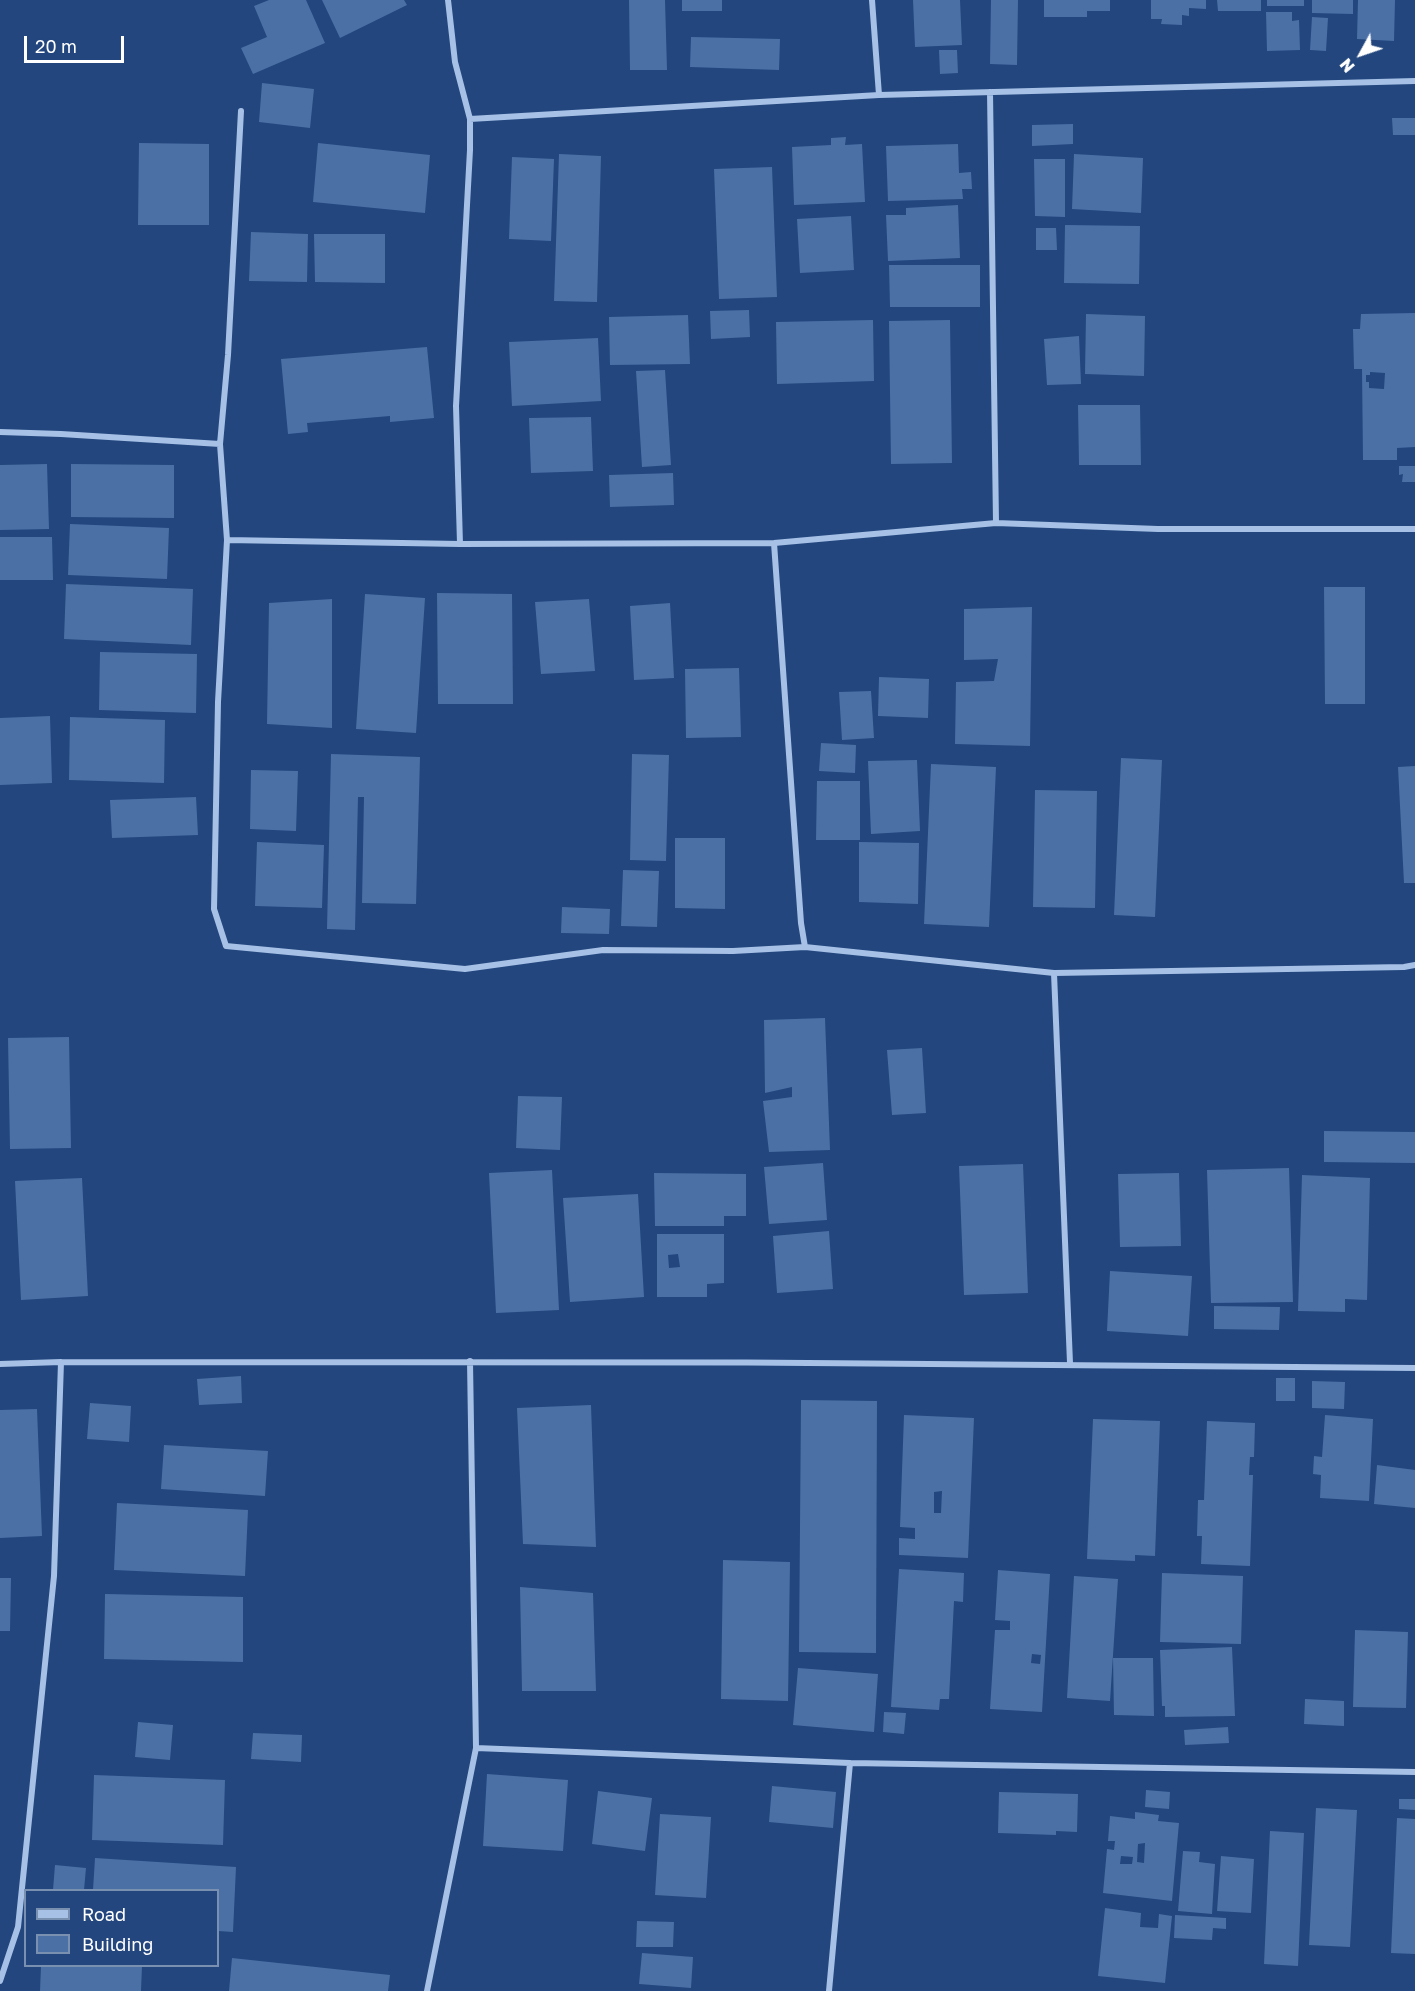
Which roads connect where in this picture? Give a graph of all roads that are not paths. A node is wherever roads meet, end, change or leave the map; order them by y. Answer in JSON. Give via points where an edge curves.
{"nodes":[{"id":1,"x":448,"y":0,"type":"edge"},
{"id":2,"x":872,"y":0,"type":"edge"},
{"id":3,"x":1415,"y":81,"type":"edge"},
{"id":4,"x":990,"y":92,"type":"junction"},
{"id":5,"x":879,"y":95,"type":"junction"},
{"id":6,"x":242,"y":111,"type":"dead end"},
{"id":7,"x":470,"y":119,"type":"junction"},
{"id":8,"x":0,"y":432,"type":"edge"},
{"id":9,"x":220,"y":444,"type":"junction"},
{"id":10,"x":996,"y":523,"type":"junction"},
{"id":11,"x":1415,"y":530,"type":"edge"},
{"id":12,"x":227,"y":540,"type":"junction"},
{"id":13,"x":774,"y":543,"type":"junction"},
{"id":14,"x":460,"y":544,"type":"junction"},
{"id":15,"x":805,"y":947,"type":"junction"},
{"id":16,"x":1415,"y":965,"type":"edge"},
{"id":17,"x":1054,"y":973,"type":"junction"},
{"id":18,"x":470,"y":1361,"type":"junction"},
{"id":19,"x":61,"y":1362,"type":"junction"},
{"id":20,"x":1070,"y":1363,"type":"junction"},
{"id":21,"x":0,"y":1364,"type":"edge"},
{"id":22,"x":1415,"y":1368,"type":"edge"},
{"id":23,"x":476,"y":1748,"type":"junction"},
{"id":24,"x":850,"y":1763,"type":"junction"},
{"id":25,"x":1415,"y":1772,"type":"edge"},
{"id":26,"x":0,"y":1981,"type":"edge"},
{"id":27,"x":427,"y":1991,"type":"edge"},
{"id":28,"x":830,"y":1991,"type":"edge"}],
"edges":[{"from":1,"to":7,"type":"street","via":[[455,62]]},
{"from":2,"to":5,"type":"street"},
{"from":3,"to":4,"type":"street"},
{"from":4,"to":5,"type":"street"},
{"from":4,"to":10,"type":"street"},
{"from":5,"to":7,"type":"street"},
{"from":6,"to":9,"type":"street"},
{"from":7,"to":14,"type":"street","via":[[456,406]]},
{"from":8,"to":9,"type":"street"},
{"from":9,"to":12,"type":"street"},
{"from":10,"to":11,"type":"street","via":[[1158,529]]},
{"from":10,"to":13,"type":"street"},
{"from":12,"to":14,"type":"street"},
{"from":12,"to":15,"type":"street","via":[[218,702],[214,909],[226,946],[465,969],[603,950]]},
{"from":13,"to":14,"type":"street"},
{"from":13,"to":15,"type":"street"},
{"from":15,"to":17,"type":"street"},
{"from":16,"to":17,"type":"street"},
{"from":17,"to":20,"type":"street"},
{"from":18,"to":19,"type":"street"},
{"from":18,"to":20,"type":"street"},
{"from":18,"to":23,"type":"street"},
{"from":19,"to":21,"type":"street"},
{"from":19,"to":26,"type":"street","via":[[54,1576],[18,1927]]},
{"from":20,"to":22,"type":"street"},
{"from":23,"to":24,"type":"street"},
{"from":23,"to":27,"type":"street"},
{"from":24,"to":25,"type":"street"},
{"from":24,"to":28,"type":"street"}]}
